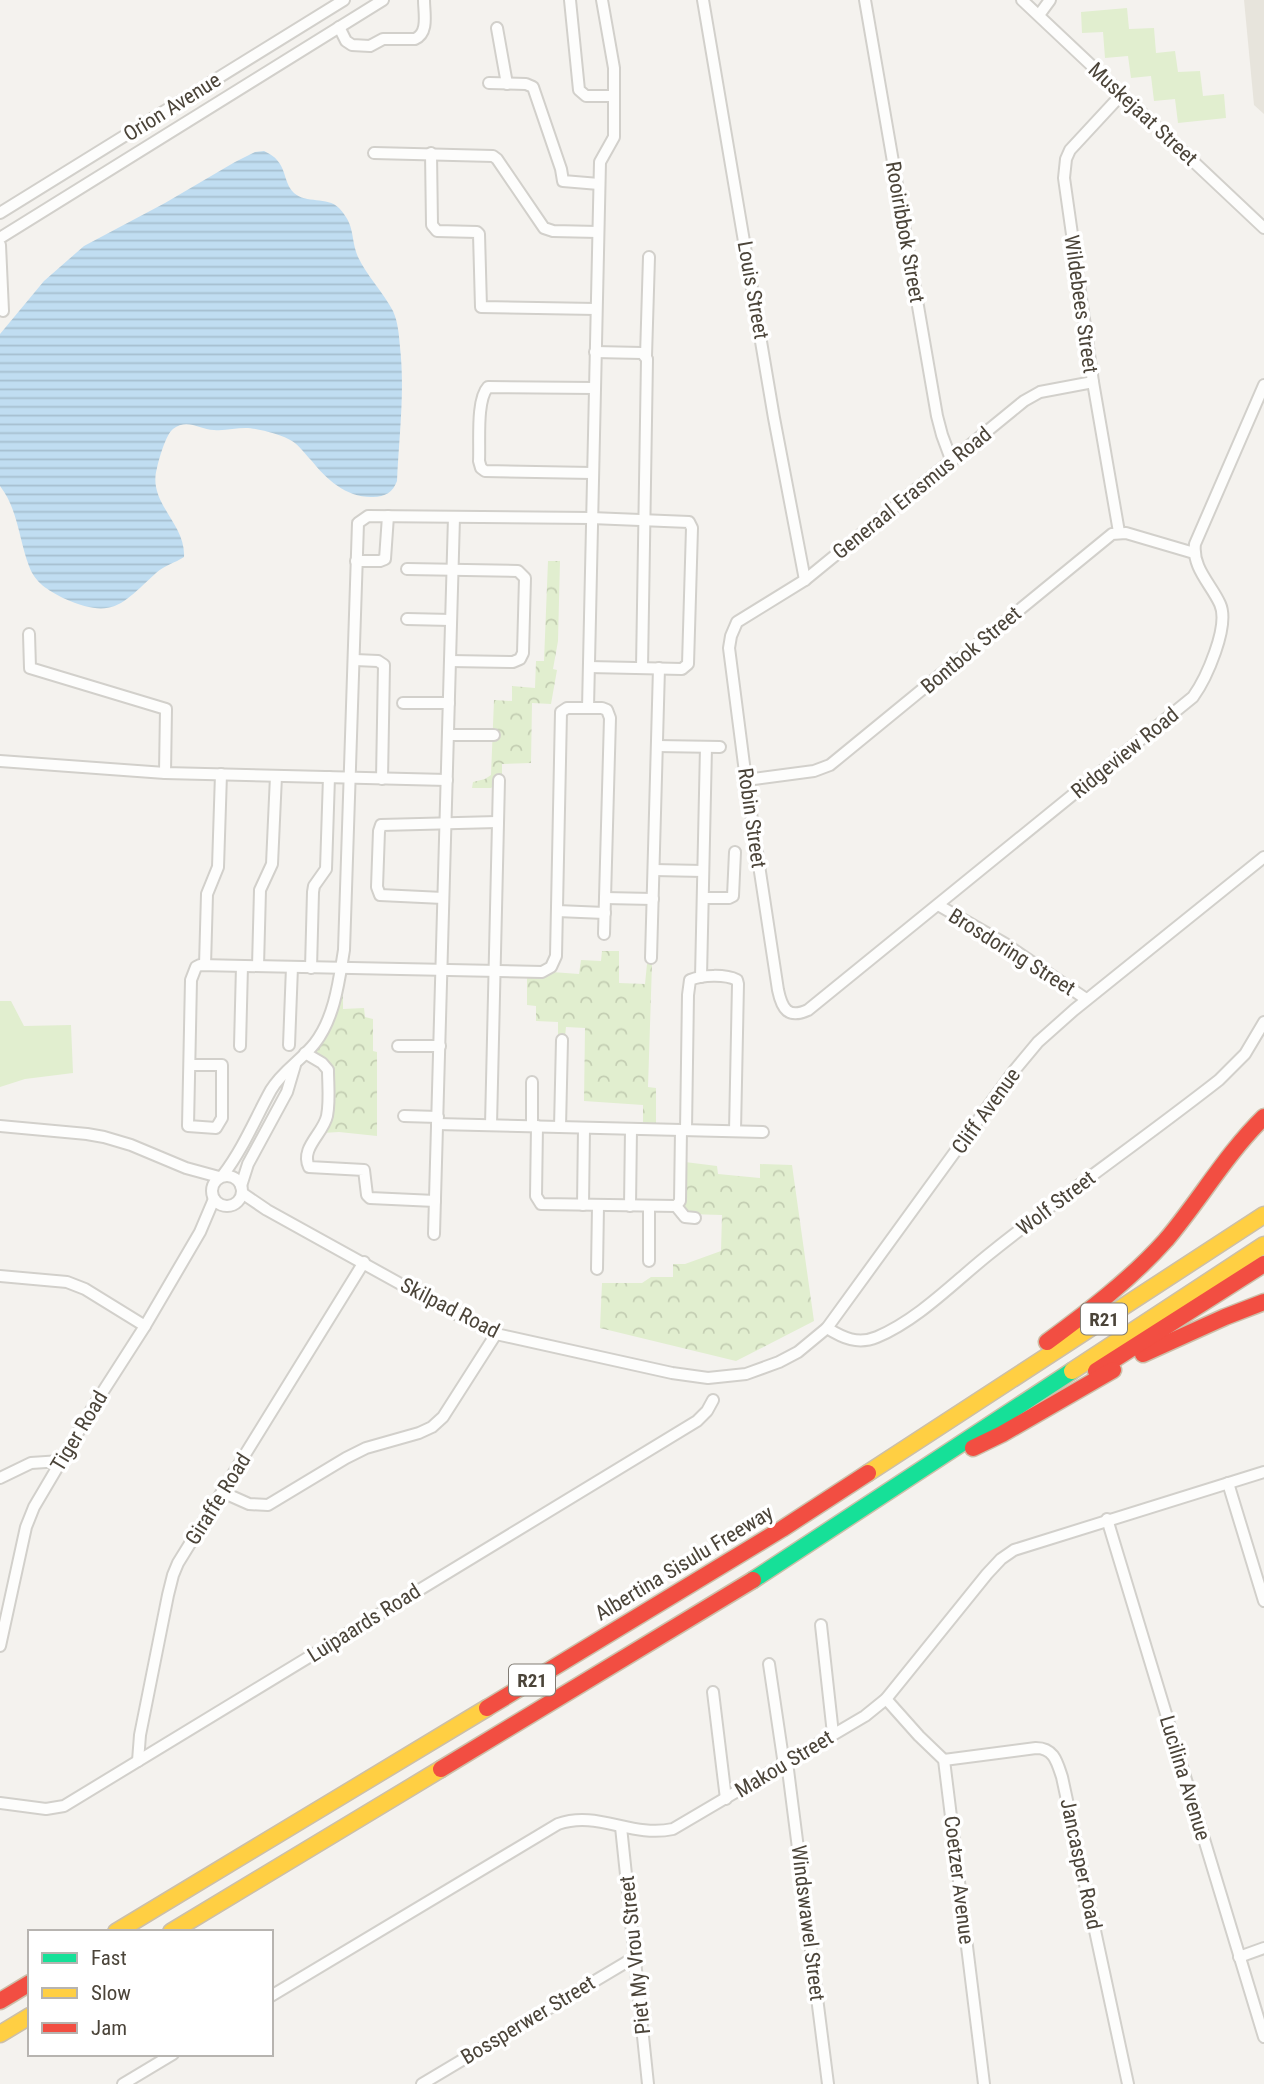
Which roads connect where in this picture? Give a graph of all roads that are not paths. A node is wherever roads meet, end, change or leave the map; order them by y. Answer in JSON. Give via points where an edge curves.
{"nodes":[{"id":1,"x":344,"y":0,"type":"edge"},
{"id":2,"x":383,"y":0,"type":"edge"},
{"id":3,"x":424,"y":0,"type":"edge"},
{"id":4,"x":570,"y":0,"type":"edge"},
{"id":5,"x":602,"y":0,"type":"edge"},
{"id":6,"x":703,"y":0,"type":"edge"},
{"id":7,"x":865,"y":0,"type":"edge"},
{"id":8,"x":1022,"y":0,"type":"edge"},
{"id":9,"x":1050,"y":0,"type":"edge"},
{"id":10,"x":1039,"y":15,"type":"junction"},
{"id":11,"x":339,"y":27,"type":"junction"},
{"id":12,"x":497,"y":28,"type":"dead end"},
{"id":13,"x":489,"y":83,"type":"dead end"},
{"id":14,"x":507,"y":84,"type":"junction"},
{"id":15,"x":1121,"y":95,"type":"junction"},
{"id":16,"x":614,"y":96,"type":"junction"},
{"id":17,"x":374,"y":153,"type":"dead end"},
{"id":18,"x":431,"y":153,"type":"junction"},
{"id":19,"x":599,"y":184,"type":"junction"},
{"id":20,"x":0,"y":213,"type":"edge"},
{"id":21,"x":1264,"y":228,"type":"edge"},
{"id":22,"x":598,"y":232,"type":"junction"},
{"id":23,"x":0,"y":238,"type":"edge"},
{"id":24,"x":0,"y":245,"type":"edge"},
{"id":25,"x":649,"y":257,"type":"dead end"},
{"id":26,"x":596,"y":310,"type":"junction"},
{"id":27,"x":3,"y":311,"type":"dead end"},
{"id":28,"x":595,"y":352,"type":"junction"},
{"id":29,"x":646,"y":356,"type":"junction"},
{"id":30,"x":1093,"y":382,"type":"junction"},
{"id":31,"x":1264,"y":385,"type":"edge"},
{"id":32,"x":594,"y":388,"type":"junction"},
{"id":33,"x":952,"y":462,"type":"junction"},
{"id":34,"x":592,"y":473,"type":"junction"},
{"id":35,"x":388,"y":516,"type":"junction"},
{"id":36,"x":454,"y":517,"type":"junction"},
{"id":37,"x":591,"y":518,"type":"junction"},
{"id":38,"x":644,"y":520,"type":"junction"},
{"id":39,"x":1119,"y":532,"type":"junction"},
{"id":40,"x":1194,"y":553,"type":"junction"},
{"id":41,"x":356,"y":561,"type":"junction"},
{"id":42,"x":407,"y":569,"type":"dead end"},
{"id":43,"x":452,"y":569,"type":"junction"},
{"id":44,"x":805,"y":580,"type":"junction"},
{"id":45,"x":407,"y":620,"type":"dead end"},
{"id":46,"x":451,"y":620,"type":"junction"},
{"id":47,"x":737,"y":622,"type":"joint"},
{"id":48,"x":29,"y":634,"type":"dead end"},
{"id":49,"x":355,"y":660,"type":"junction"},
{"id":50,"x":450,"y":661,"type":"junction"},
{"id":51,"x":589,"y":667,"type":"junction"},
{"id":52,"x":642,"y":668,"type":"junction"},
{"id":53,"x":659,"y":668,"type":"junction"},
{"id":54,"x":403,"y":703,"type":"dead end"},
{"id":55,"x":449,"y":703,"type":"junction"},
{"id":56,"x":588,"y":708,"type":"junction"},
{"id":57,"x":448,"y":735,"type":"junction"},
{"id":58,"x":494,"y":735,"type":"dead end"},
{"id":59,"x":657,"y":746,"type":"junction"},
{"id":60,"x":706,"y":747,"type":"junction"},
{"id":61,"x":720,"y":747,"type":"dead end"},
{"id":62,"x":0,"y":761,"type":"edge"},
{"id":63,"x":165,"y":774,"type":"junction"},
{"id":64,"x":221,"y":774,"type":"junction"},
{"id":65,"x":276,"y":776,"type":"junction"},
{"id":66,"x":329,"y":778,"type":"junction"},
{"id":67,"x":349,"y":778,"type":"junction"},
{"id":68,"x":382,"y":779,"type":"junction"},
{"id":69,"x":447,"y":780,"type":"junction"},
{"id":70,"x":499,"y":780,"type":"dead end"},
{"id":71,"x":746,"y":780,"type":"junction"},
{"id":72,"x":497,"y":822,"type":"junction"},
{"id":73,"x":445,"y":824,"type":"junction"},
{"id":74,"x":735,"y":852,"type":"dead end"},
{"id":75,"x":1264,"y":856,"type":"edge"},
{"id":76,"x":654,"y":870,"type":"junction"},
{"id":77,"x":703,"y":872,"type":"junction"},
{"id":78,"x":443,"y":898,"type":"junction"},
{"id":79,"x":605,"y":898,"type":"junction"},
{"id":80,"x":703,"y":898,"type":"junction"},
{"id":81,"x":653,"y":899,"type":"junction"},
{"id":82,"x":937,"y":905,"type":"junction"},
{"id":83,"x":557,"y":911,"type":"junction"},
{"id":84,"x":605,"y":913,"type":"junction"},
{"id":85,"x":604,"y":934,"type":"dead end"},
{"id":86,"x":651,"y":958,"type":"dead end"},
{"id":87,"x":205,"y":965,"type":"junction"},
{"id":88,"x":242,"y":966,"type":"junction"},
{"id":89,"x":258,"y":966,"type":"junction"},
{"id":90,"x":292,"y":967,"type":"junction"},
{"id":91,"x":311,"y":968,"type":"junction"},
{"id":92,"x":341,"y":968,"type":"junction"},
{"id":93,"x":442,"y":970,"type":"junction"},
{"id":94,"x":493,"y":971,"type":"junction"},
{"id":95,"x":701,"y":977,"type":"junction"},
{"id":96,"x":1086,"y":999,"type":"junction"},
{"id":97,"x":788,"y":1012,"type":"joint"},
{"id":98,"x":1264,"y":1022,"type":"edge"},
{"id":99,"x":562,"y":1040,"type":"dead end"},
{"id":100,"x":289,"y":1045,"type":"dead end"},
{"id":101,"x":240,"y":1046,"type":"dead end"},
{"id":102,"x":398,"y":1046,"type":"dead end"},
{"id":103,"x":439,"y":1046,"type":"junction"},
{"id":104,"x":305,"y":1053,"type":"junction"},
{"id":105,"x":190,"y":1065,"type":"junction"},
{"id":106,"x":295,"y":1065,"type":"junction"},
{"id":107,"x":532,"y":1082,"type":"dead end"},
{"id":108,"x":404,"y":1116,"type":"dead end"},
{"id":109,"x":1264,"y":1117,"type":"edge"},
{"id":110,"x":438,"y":1121,"type":"junction"},
{"id":111,"x":491,"y":1125,"type":"junction"},
{"id":112,"x":0,"y":1126,"type":"edge"},
{"id":113,"x":535,"y":1126,"type":"junction"},
{"id":114,"x":560,"y":1127,"type":"junction"},
{"id":115,"x":584,"y":1128,"type":"junction"},
{"id":116,"x":631,"y":1129,"type":"junction"},
{"id":117,"x":684,"y":1130,"type":"junction"},
{"id":118,"x":735,"y":1131,"type":"junction"},
{"id":119,"x":763,"y":1132,"type":"dead end"},
{"id":120,"x":186,"y":1168,"type":"junction"},
{"id":121,"x":221,"y":1176,"type":"junction"},
{"id":122,"x":242,"y":1189,"type":"junction"},
{"id":123,"x":221,"y":1199,"type":"junction"},
{"id":124,"x":435,"y":1201,"type":"junction"},
{"id":125,"x":583,"y":1205,"type":"junction"},
{"id":126,"x":598,"y":1206,"type":"junction"},
{"id":127,"x":630,"y":1206,"type":"junction"},
{"id":128,"x":676,"y":1206,"type":"junction"},
{"id":129,"x":649,"y":1207,"type":"junction"},
{"id":130,"x":267,"y":1210,"type":"junction"},
{"id":131,"x":1264,"y":1215,"type":"edge"},
{"id":132,"x":695,"y":1218,"type":"dead end"},
{"id":133,"x":435,"y":1234,"type":"dead end"},
{"id":134,"x":1264,"y":1245,"type":"edge"},
{"id":135,"x":649,"y":1261,"type":"dead end"},
{"id":136,"x":364,"y":1262,"type":"junction"},
{"id":137,"x":1264,"y":1264,"type":"edge"},
{"id":138,"x":597,"y":1269,"type":"dead end"},
{"id":139,"x":0,"y":1276,"type":"edge"},
{"id":140,"x":1264,"y":1302,"type":"edge"},
{"id":141,"x":145,"y":1326,"type":"junction"},
{"id":142,"x":827,"y":1328,"type":"junction"},
{"id":143,"x":496,"y":1334,"type":"junction"},
{"id":144,"x":731,"y":1377,"type":"joint"},
{"id":145,"x":713,"y":1400,"type":"dead end"},
{"id":146,"x":944,"y":1423,"type":"junction"},
{"id":147,"x":973,"y":1448,"type":"junction"},
{"id":148,"x":61,"y":1461,"type":"junction"},
{"id":149,"x":1264,"y":1472,"type":"edge"},
{"id":150,"x":0,"y":1478,"type":"edge"},
{"id":151,"x":1228,"y":1483,"type":"junction"},
{"id":152,"x":222,"y":1492,"type":"junction"},
{"id":153,"x":1107,"y":1519,"type":"junction"},
{"id":154,"x":768,"y":1571,"type":"junction"},
{"id":155,"x":1264,"y":1601,"type":"edge"},
{"id":156,"x":821,"y":1625,"type":"dead end"},
{"id":157,"x":0,"y":1646,"type":"edge"},
{"id":158,"x":769,"y":1664,"type":"dead end"},
{"id":159,"x":713,"y":1692,"type":"dead end"},
{"id":160,"x":886,"y":1699,"type":"junction"},
{"id":161,"x":834,"y":1734,"type":"junction"},
{"id":162,"x":944,"y":1760,"type":"junction"},
{"id":163,"x":138,"y":1761,"type":"junction"},
{"id":164,"x":786,"y":1764,"type":"junction"},
{"id":165,"x":726,"y":1799,"type":"junction"},
{"id":166,"x":0,"y":1802,"type":"edge"},
{"id":167,"x":621,"y":1827,"type":"junction"},
{"id":168,"x":119,"y":1930,"type":"edge"},
{"id":169,"x":174,"y":1930,"type":"edge"},
{"id":170,"x":1264,"y":1948,"type":"edge"},
{"id":171,"x":1239,"y":1956,"type":"junction"},
{"id":172,"x":635,"y":1957,"type":"junction"},
{"id":173,"x":28,"y":1984,"type":"edge"},
{"id":174,"x":273,"y":1995,"type":"edge"},
{"id":175,"x":0,"y":2001,"type":"edge"},
{"id":176,"x":28,"y":2017,"type":"edge"},
{"id":177,"x":0,"y":2034,"type":"edge"},
{"id":178,"x":1264,"y":2037,"type":"edge"},
{"id":179,"x":170,"y":2056,"type":"edge"},
{"id":180,"x":123,"y":2084,"type":"edge"},
{"id":181,"x":422,"y":2084,"type":"edge"},
{"id":182,"x":648,"y":2084,"type":"edge"},
{"id":183,"x":828,"y":2084,"type":"edge"},
{"id":184,"x":984,"y":2084,"type":"edge"},
{"id":185,"x":1128,"y":2084,"type":"edge"}],
"edges":[{"from":1,"to":20,"type":"street","name":"Orion Avenue"},
{"from":2,"to":11,"type":"street"},
{"from":3,"to":11,"type":"street","via":[[420,38],[352,45]]},
{"from":4,"to":16,"type":"street","via":[[579,90],[586,96]]},
{"from":5,"to":16,"type":"street"},
{"from":6,"to":44,"type":"street","name":"Louis Street"},
{"from":7,"to":33,"type":"street","name":"Rooiribbok Street","via":[[937,416]]},
{"from":8,"to":10,"type":"street","name":"Muskejaat Street"},
{"from":9,"to":10,"type":"street"},
{"from":10,"to":15,"type":"street","name":"Muskejaat Street"},
{"from":11,"to":23,"type":"street"},
{"from":12,"to":14,"type":"street"},
{"from":13,"to":14,"type":"street"},
{"from":14,"to":19,"type":"street","via":[[535,89],[563,181]]},
{"from":15,"to":21,"type":"street","name":"Muskejaat Street"},
{"from":15,"to":30,"type":"street","name":"Wildebees Street","via":[[1070,150],[1064,169]]},
{"from":16,"to":19,"type":"street","via":[[614,137],[600,159]]},
{"from":17,"to":18,"type":"street"},
{"from":18,"to":22,"type":"street","via":[[492,156],[544,228]]},
{"from":18,"to":26,"type":"street","via":[[432,225],[437,231],[479,233],[481,307]]},
{"from":19,"to":22,"type":"street"},
{"from":22,"to":26,"type":"street"},
{"from":24,"to":27,"type":"street"},
{"from":25,"to":29,"type":"street"},
{"from":26,"to":28,"type":"street"},
{"from":28,"to":29,"type":"street"},
{"from":28,"to":32,"type":"street"},
{"from":29,"to":38,"type":"street"},
{"from":30,"to":33,"type":"street","name":"Generaal Erasmus Road","via":[[1040,392],[1024,401]]},
{"from":30,"to":39,"type":"street","name":"Wildebees Street"},
{"from":31,"to":40,"type":"street"},
{"from":32,"to":34,"type":"street"},
{"from":32,"to":34,"type":"street","via":[[488,387],[481,403],[480,460],[485,471]]},
{"from":33,"to":44,"type":"street","name":"Generaal Erasmus Road"},
{"from":34,"to":37,"type":"street"},
{"from":35,"to":36,"type":"street"},
{"from":35,"to":41,"type":"street","via":[[368,516],[358,523]]},
{"from":35,"to":41,"type":"street","via":[[385,559]]},
{"from":36,"to":37,"type":"street"},
{"from":36,"to":43,"type":"street"},
{"from":37,"to":38,"type":"street"},
{"from":37,"to":51,"type":"street"},
{"from":38,"to":52,"type":"street"},
{"from":38,"to":53,"type":"street","via":[[685,521],[692,528],[688,664]]},
{"from":39,"to":40,"type":"street"},
{"from":39,"to":71,"type":"street","name":"Bontbok Street","via":[[1107,537],[830,765]]},
{"from":40,"to":82,"type":"street","name":"Ridgeview Road","via":[[1223,614],[1202,684],[1193,697]]},
{"from":41,"to":49,"type":"street"},
{"from":42,"to":43,"type":"street"},
{"from":43,"to":46,"type":"street"},
{"from":43,"to":50,"type":"street","via":[[518,571],[525,578],[520,659]]},
{"from":44,"to":47,"type":"street","name":"Generaal Erasmus Road"},
{"from":45,"to":46,"type":"street"},
{"from":46,"to":50,"type":"street"},
{"from":47,"to":71,"type":"street","name":"Robin Street","via":[[729,648]]},
{"from":48,"to":63,"type":"street","via":[[30,668],[166,709]]},
{"from":49,"to":67,"type":"street"},
{"from":49,"to":68,"type":"street","via":[[384,665]]},
{"from":50,"to":55,"type":"street"},
{"from":51,"to":52,"type":"street"},
{"from":51,"to":56,"type":"street"},
{"from":52,"to":53,"type":"street"},
{"from":53,"to":59,"type":"street"},
{"from":54,"to":55,"type":"street"},
{"from":55,"to":57,"type":"street"},
{"from":56,"to":79,"type":"street","via":[[607,710],[610,718]]},
{"from":56,"to":83,"type":"street","via":[[561,712]]},
{"from":57,"to":58,"type":"street"},
{"from":57,"to":69,"type":"street"},
{"from":59,"to":60,"type":"street"},
{"from":59,"to":76,"type":"street"},
{"from":60,"to":61,"type":"street"},
{"from":60,"to":77,"type":"street"},
{"from":62,"to":63,"type":"street"},
{"from":63,"to":64,"type":"street"},
{"from":64,"to":65,"type":"street"},
{"from":64,"to":87,"type":"street","via":[[218,867],[207,894]]},
{"from":65,"to":66,"type":"street"},
{"from":65,"to":89,"type":"street","via":[[272,864],[260,890]]},
{"from":66,"to":67,"type":"street"},
{"from":66,"to":91,"type":"street","via":[[326,869],[313,892]]},
{"from":67,"to":68,"type":"street"},
{"from":67,"to":92,"type":"street"},
{"from":68,"to":69,"type":"street"},
{"from":69,"to":73,"type":"street"},
{"from":70,"to":72,"type":"street"},
{"from":71,"to":97,"type":"street","name":"Robin Street","via":[[778,990]]},
{"from":72,"to":73,"type":"street"},
{"from":72,"to":94,"type":"street"},
{"from":73,"to":78,"type":"street"},
{"from":73,"to":78,"type":"street","via":[[381,825],[377,887],[380,895]]},
{"from":74,"to":80,"type":"street","via":[[733,896]]},
{"from":75,"to":96,"type":"street","name":"Cliff Avenue"},
{"from":76,"to":77,"type":"street"},
{"from":76,"to":81,"type":"street"},
{"from":77,"to":80,"type":"street"},
{"from":78,"to":93,"type":"street"},
{"from":79,"to":81,"type":"street"},
{"from":79,"to":84,"type":"street"},
{"from":80,"to":95,"type":"street"},
{"from":81,"to":86,"type":"street"},
{"from":82,"to":96,"type":"street","name":"Brosdoring Street","via":[[1004,943]]},
{"from":82,"to":97,"type":"street","name":"Ridgeview Road","via":[[808,1010]]},
{"from":83,"to":84,"type":"street"},
{"from":83,"to":94,"type":"street","via":[[556,956],[551,967],[541,972]]},
{"from":84,"to":85,"type":"street"},
{"from":87,"to":88,"type":"street"},
{"from":87,"to":105,"type":"street","via":[[196,967],[191,980]]},
{"from":88,"to":89,"type":"street"},
{"from":88,"to":101,"type":"street"},
{"from":89,"to":90,"type":"street"},
{"from":90,"to":91,"type":"street"},
{"from":90,"to":100,"type":"street"},
{"from":91,"to":92,"type":"street"},
{"from":92,"to":93,"type":"street"},
{"from":92,"to":104,"type":"street","via":[[323,1030]]},
{"from":93,"to":94,"type":"street"},
{"from":93,"to":103,"type":"street"},
{"from":94,"to":111,"type":"street"},
{"from":95,"to":117,"type":"street","via":[[690,980],[689,985]]},
{"from":95,"to":118,"type":"street","via":[[730,977],[738,984]]},
{"from":96,"to":142,"type":"street","name":"Cliff Avenue","via":[[1027,1054]]},
{"from":98,"to":142,"type":"street","name":"Wolf Street","via":[[1245,1054],[1219,1080],[930,1303],[890,1330],[865,1340],[846,1339]]},
{"from":99,"to":114,"type":"street"},
{"from":102,"to":103,"type":"street"},
{"from":103,"to":110,"type":"street"},
{"from":104,"to":106,"type":"street"},
{"from":104,"to":124,"type":"street","via":[[328,1070],[326,1118],[306,1154],[309,1167],[364,1170],[370,1198]]},
{"from":105,"to":105,"type":"street","via":[[188,1126],[216,1128],[222,1118],[222,1065]]},
{"from":106,"to":121,"type":"street","via":[[272,1088],[237,1156]]},
{"from":106,"to":122,"type":"street","via":[[288,1092],[248,1164]]},
{"from":107,"to":113,"type":"street"},
{"from":108,"to":110,"type":"street"},
{"from":109,"to":146,"type":"highway","via":[[1153,1254],[1098,1303]]},
{"from":110,"to":111,"type":"street"},
{"from":110,"to":124,"type":"street"},
{"from":111,"to":113,"type":"street"},
{"from":112,"to":120,"type":"street","name":"Skilpad Road","via":[[104,1137]]},
{"from":113,"to":114,"type":"street"},
{"from":113,"to":125,"type":"street","via":[[537,1200],[541,1204]]},
{"from":114,"to":115,"type":"street"},
{"from":115,"to":116,"type":"street"},
{"from":115,"to":125,"type":"street"},
{"from":116,"to":117,"type":"street"},
{"from":116,"to":127,"type":"street"},
{"from":117,"to":118,"type":"street"},
{"from":117,"to":128,"type":"street"},
{"from":118,"to":119,"type":"street"},
{"from":120,"to":121,"type":"street","name":"Skilpad Road"},
{"from":120,"to":123,"type":"street","name":"Skilpad Road"},
{"from":121,"to":122,"type":"street","name":"Skilpad Road","via":[[232,1176]]},
{"from":121,"to":123,"type":"street"},
{"from":122,"to":123,"type":"street"},
{"from":122,"to":130,"type":"street","name":"Skilpad Road"},
{"from":123,"to":130,"type":"street","name":"Skilpad Road"},
{"from":123,"to":141,"type":"street","name":"Tiger Road"},
{"from":124,"to":133,"type":"street"},
{"from":125,"to":126,"type":"street"},
{"from":126,"to":127,"type":"street"},
{"from":126,"to":138,"type":"street"},
{"from":127,"to":129,"type":"street"},
{"from":128,"to":129,"type":"street"},
{"from":128,"to":132,"type":"street","via":[[685,1217]]},
{"from":129,"to":135,"type":"street"},
{"from":130,"to":136,"type":"street","name":"Skilpad Road"},
{"from":131,"to":146,"type":"highway","name":"Albertina Sisulu Freeway","number":"R21"},
{"from":134,"to":154,"type":"highway","number":"R21"},
{"from":136,"to":143,"type":"street","name":"Skilpad Road"},
{"from":136,"to":152,"type":"street","name":"Giraffe Road"},
{"from":137,"to":147,"type":"highway"},
{"from":139,"to":141,"type":"street","via":[[67,1282]]},
{"from":140,"to":147,"type":"highway","via":[[1158,1346]]},
{"from":141,"to":148,"type":"street","name":"Tiger Road"},
{"from":142,"to":144,"type":"street","name":"Cliff Avenue","via":[[779,1362]]},
{"from":143,"to":144,"type":"street","name":"Skilpad Road","via":[[690,1377]]},
{"from":143,"to":152,"type":"street","via":[[432,1427],[358,1452],[268,1505],[249,1504]]},
{"from":145,"to":163,"type":"street","name":"Luipaards Road","via":[[697,1421]]},
{"from":146,"to":168,"type":"highway","name":"Albertina Sisulu Freeway","number":"R21","via":[[782,1529]]},
{"from":147,"to":154,"type":"highway","via":[[806,1553]]},
{"from":148,"to":150,"type":"street","via":[[31,1464]]},
{"from":148,"to":157,"type":"street","name":"Tiger Road","via":[[26,1527]]},
{"from":149,"to":151,"type":"street","name":"Makou Street"},
{"from":151,"to":153,"type":"street","name":"Makou Street"},
{"from":151,"to":155,"type":"street"},
{"from":152,"to":163,"type":"street","name":"Giraffe Road","via":[[173,1575]]},
{"from":153,"to":160,"type":"street","name":"Makou Street","via":[[1025,1545],[1001,1559]]},
{"from":153,"to":171,"type":"street","name":"Lucilina Avenue"},
{"from":154,"to":169,"type":"highway","number":"R21"},
{"from":156,"to":161,"type":"street"},
{"from":158,"to":164,"type":"street","name":"Windswawel Street"},
{"from":159,"to":165,"type":"street"},
{"from":160,"to":161,"type":"street","name":"Makou Street"},
{"from":160,"to":162,"type":"street"},
{"from":161,"to":164,"type":"street","name":"Makou Street"},
{"from":162,"to":184,"type":"street","name":"Coetzer Avenue"},
{"from":162,"to":185,"type":"street","name":"Jancasper Road","via":[[1042,1748],[1055,1757]]},
{"from":163,"to":166,"type":"street","name":"Luipaards Road","via":[[64,1806],[46,1810]]},
{"from":164,"to":165,"type":"street","name":"Makou Street"},
{"from":164,"to":183,"type":"street","name":"Windswawel Street"},
{"from":165,"to":167,"type":"street","name":"Makou Street","via":[[673,1829],[655,1832]]},
{"from":167,"to":172,"type":"street","name":"Piet My Vrou Street"},
{"from":167,"to":174,"type":"street","name":"Makou Street","via":[[581,1819],[558,1824]]},
{"from":170,"to":171,"type":"street"},
{"from":171,"to":178,"type":"street","name":"Lucilina Avenue"},
{"from":172,"to":181,"type":"street","name":"Bossperwer Street"},
{"from":172,"to":182,"type":"street","name":"Piet My Vrou Street"},
{"from":173,"to":175,"type":"highway"},
{"from":176,"to":177,"type":"highway"},
{"from":179,"to":180,"type":"street"}]}
